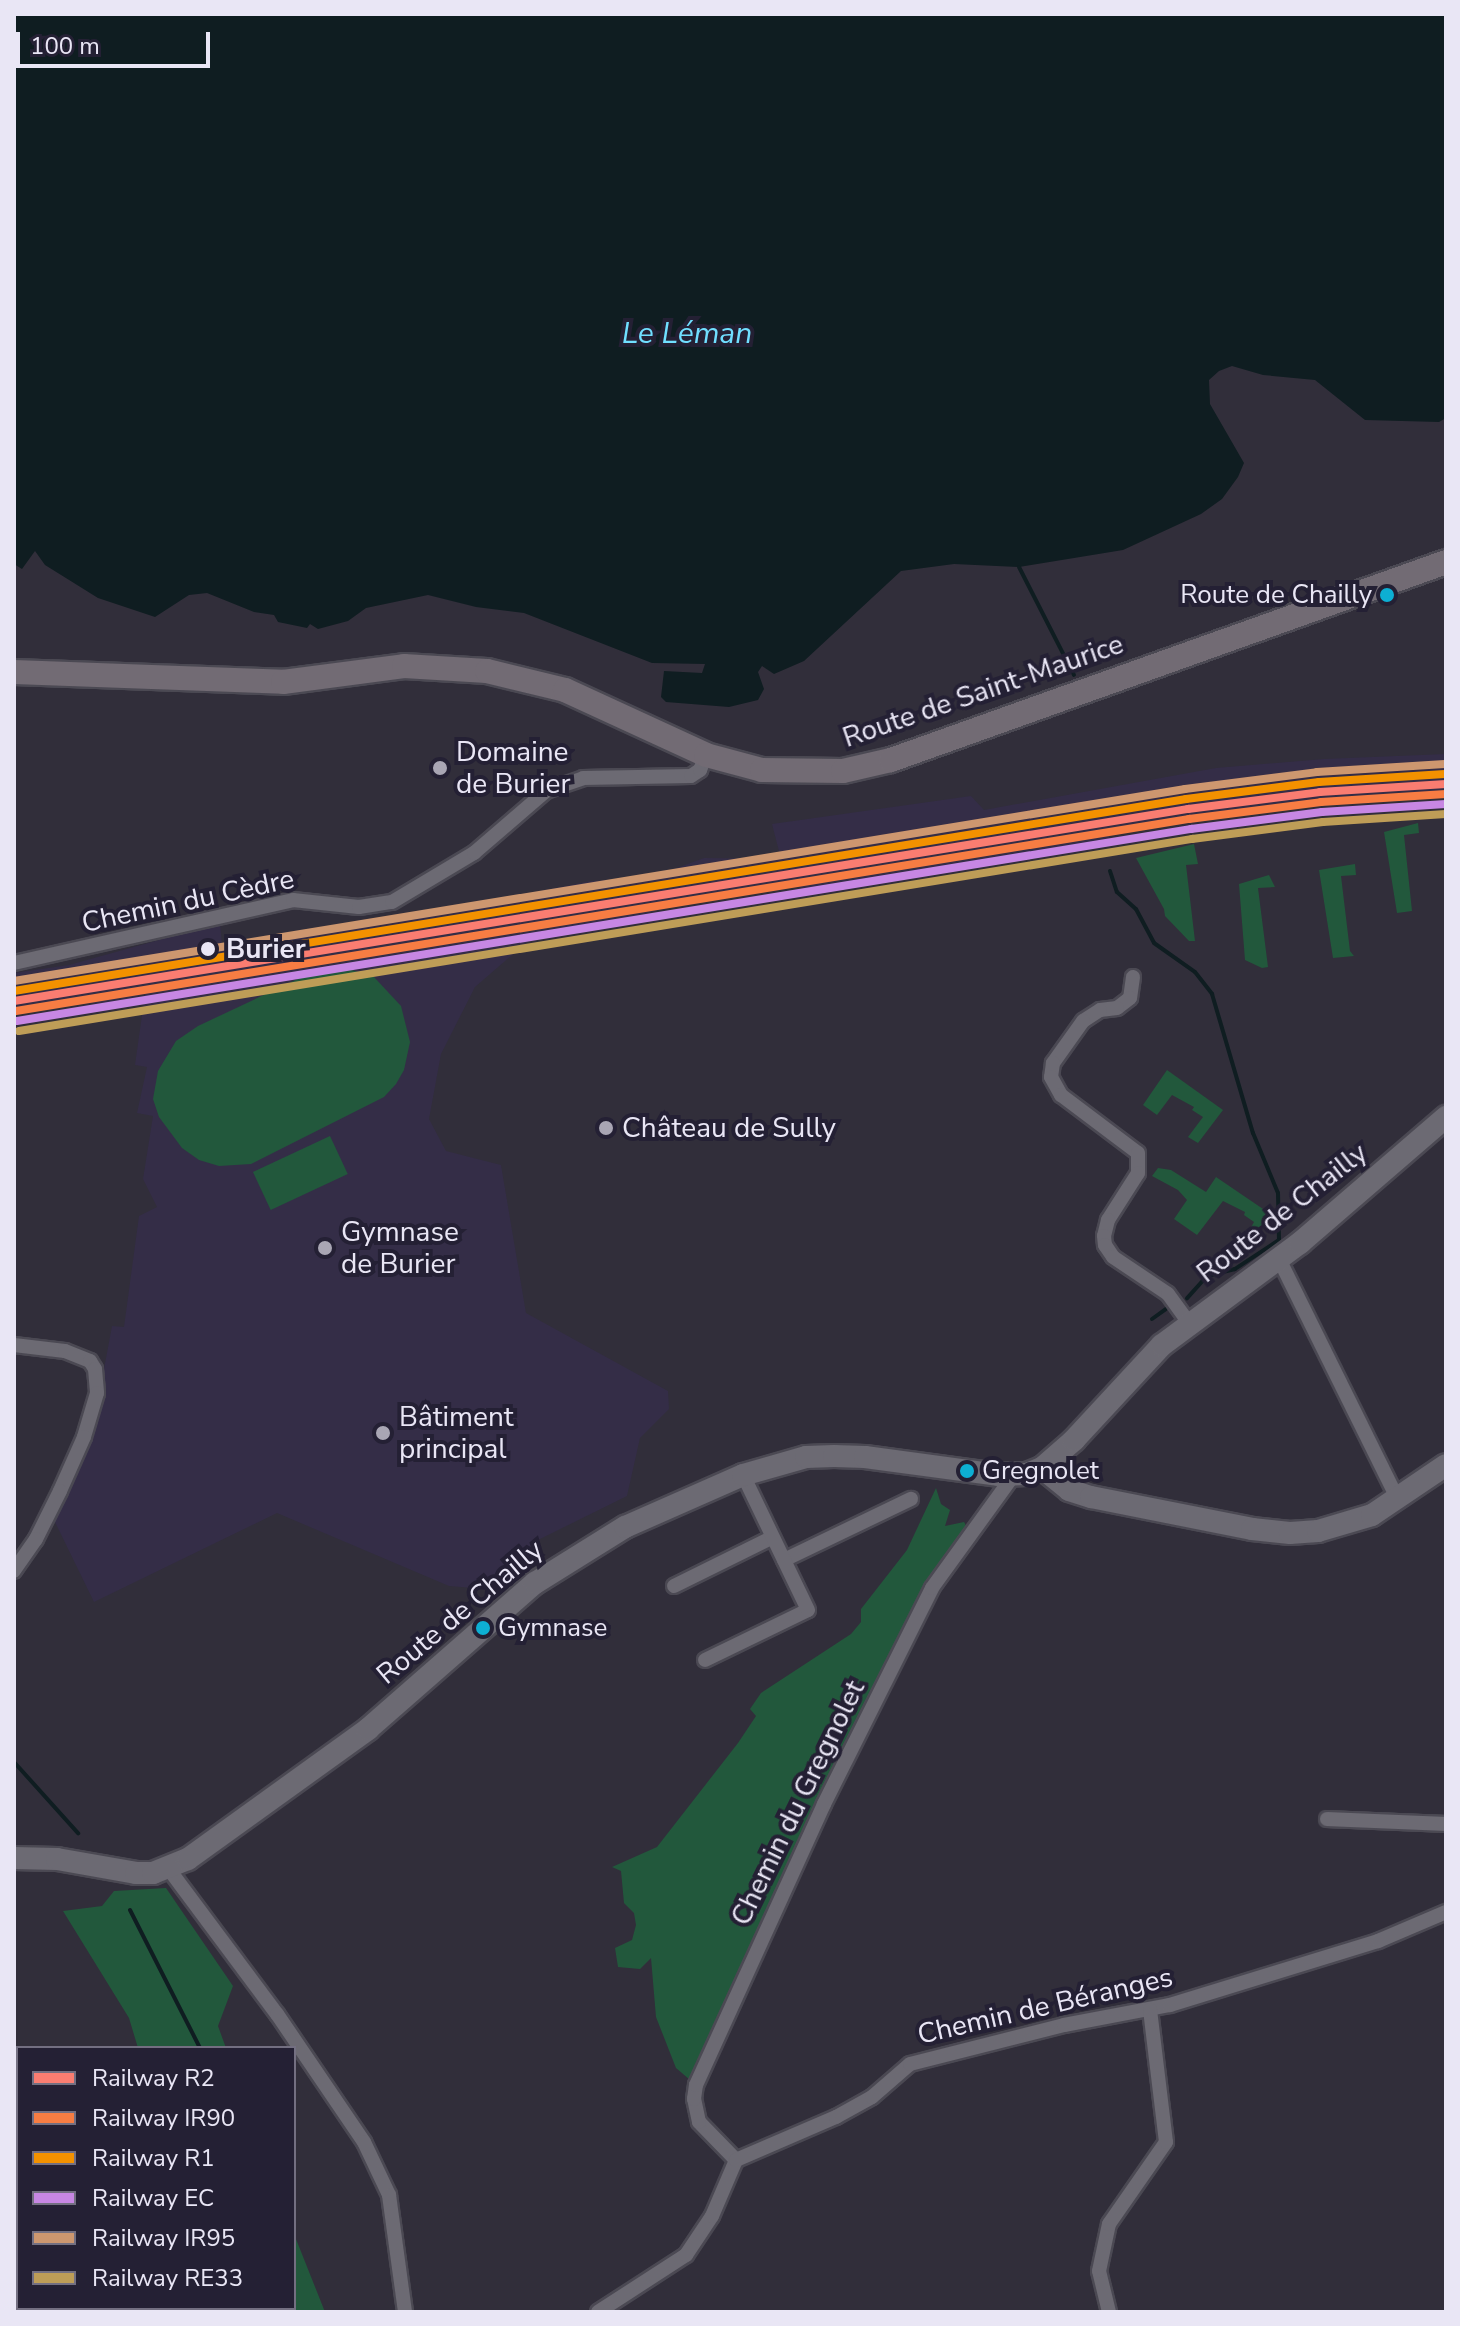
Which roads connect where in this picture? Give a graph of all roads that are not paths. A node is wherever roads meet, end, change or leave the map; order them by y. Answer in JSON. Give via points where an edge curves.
{"nodes":[{"id":1,"x":1446,"y":562,"type":"edge"},
{"id":2,"x":14,"y":672,"type":"edge"},
{"id":3,"x":706,"y":755,"type":"junction"},
{"id":4,"x":14,"y":963,"type":"edge"},
{"id":5,"x":1133,"y":977,"type":"dead end"},
{"id":6,"x":1446,"y":1117,"type":"edge"},
{"id":7,"x":1279,"y":1259,"type":"junction"},
{"id":8,"x":1189,"y":1323,"type":"junction"},
{"id":9,"x":14,"y":1345,"type":"edge"},
{"id":10,"x":1446,"y":1465,"type":"edge"},
{"id":11,"x":1042,"y":1468,"type":"junction"},
{"id":12,"x":743,"y":1475,"type":"junction"},
{"id":13,"x":1013,"y":1476,"type":"junction"},
{"id":14,"x":911,"y":1499,"type":"dead end"},
{"id":15,"x":1398,"y":1500,"type":"junction"},
{"id":16,"x":773,"y":1537,"type":"junction"},
{"id":17,"x":784,"y":1560,"type":"junction"},
{"id":18,"x":14,"y":1571,"type":"edge"},
{"id":19,"x":674,"y":1586,"type":"dead end"},
{"id":20,"x":705,"y":1660,"type":"dead end"},
{"id":21,"x":1327,"y":1819,"type":"dead end"},
{"id":22,"x":1446,"y":1824,"type":"edge"},
{"id":23,"x":14,"y":1858,"type":"edge"},
{"id":24,"x":168,"y":1868,"type":"junction"},
{"id":25,"x":1446,"y":1912,"type":"edge"},
{"id":26,"x":1150,"y":2010,"type":"junction"},
{"id":27,"x":736,"y":2160,"type":"junction"},
{"id":28,"x":405,"y":2312,"type":"edge"},
{"id":29,"x":598,"y":2312,"type":"edge"},
{"id":30,"x":1109,"y":2312,"type":"edge"}],
"edges":[{"from":1,"to":3,"type":"main road","name":"Route de Saint-Maurice","via":[[870,766],[785,772]]},
{"from":2,"to":3,"type":"main road","name":"Route de Saint-Maurice","via":[[283,682],[404,666],[487,671],[565,690]]},
{"from":3,"to":4,"type":"street","name":"Chemin du Cèdre","via":[[691,776],[583,778],[554,787],[532,799],[474,853],[380,905],[293,900]]},
{"from":5,"to":8,"type":"street","name":"Route de Chailly","via":[[1130,998],[1083,1021],[1053,1063],[1051,1077],[1061,1095],[1138,1153],[1140,1170],[1108,1220],[1105,1245],[1113,1257],[1168,1294]]},
{"from":6,"to":7,"type":"street","name":"Route de Chailly"},
{"from":7,"to":8,"type":"street","name":"Route de Chailly"},
{"from":7,"to":15,"type":"street"},
{"from":8,"to":11,"type":"street","name":"Route de Chailly","via":[[1145,1360]]},
{"from":9,"to":18,"type":"street","via":[[82,1356],[90,1361],[97,1380],[84,1437],[36,1539]]},
{"from":10,"to":15,"type":"street"},
{"from":11,"to":13,"type":"street","name":"Route de Chailly"},
{"from":11,"to":15,"type":"street","via":[[1069,1490],[1091,1497],[1252,1529],[1318,1531],[1372,1515]]},
{"from":12,"to":13,"type":"street","name":"Route de Chailly","via":[[806,1457],[834,1456]]},
{"from":12,"to":16,"type":"street"},
{"from":12,"to":24,"type":"street","name":"Route de Chailly","via":[[632,1524],[544,1577],[368,1729],[226,1833]]},
{"from":13,"to":27,"type":"street","name":"Chemin du Gregnolet","via":[[932,1588],[824,1804],[696,2085],[699,2122]]},
{"from":14,"to":17,"type":"street"},
{"from":16,"to":17,"type":"street"},
{"from":16,"to":19,"type":"street"},
{"from":17,"to":20,"type":"street","via":[[808,1610]]},
{"from":21,"to":22,"type":"street"},
{"from":23,"to":24,"type":"street","name":"Route de Chailly","via":[[57,1859],[136,1873]]},
{"from":24,"to":28,"type":"street","via":[[364,2142],[389,2195]]},
{"from":25,"to":26,"type":"street","name":"Chemin de Béranges","via":[[1299,1968]]},
{"from":26,"to":27,"type":"street","name":"Chemin de Béranges","via":[[1064,2025],[910,2064],[872,2097]]},
{"from":26,"to":30,"type":"street","via":[[1166,2142],[1109,2224],[1099,2271]]},
{"from":27,"to":29,"type":"street","via":[[712,2216],[686,2255]]}]}
